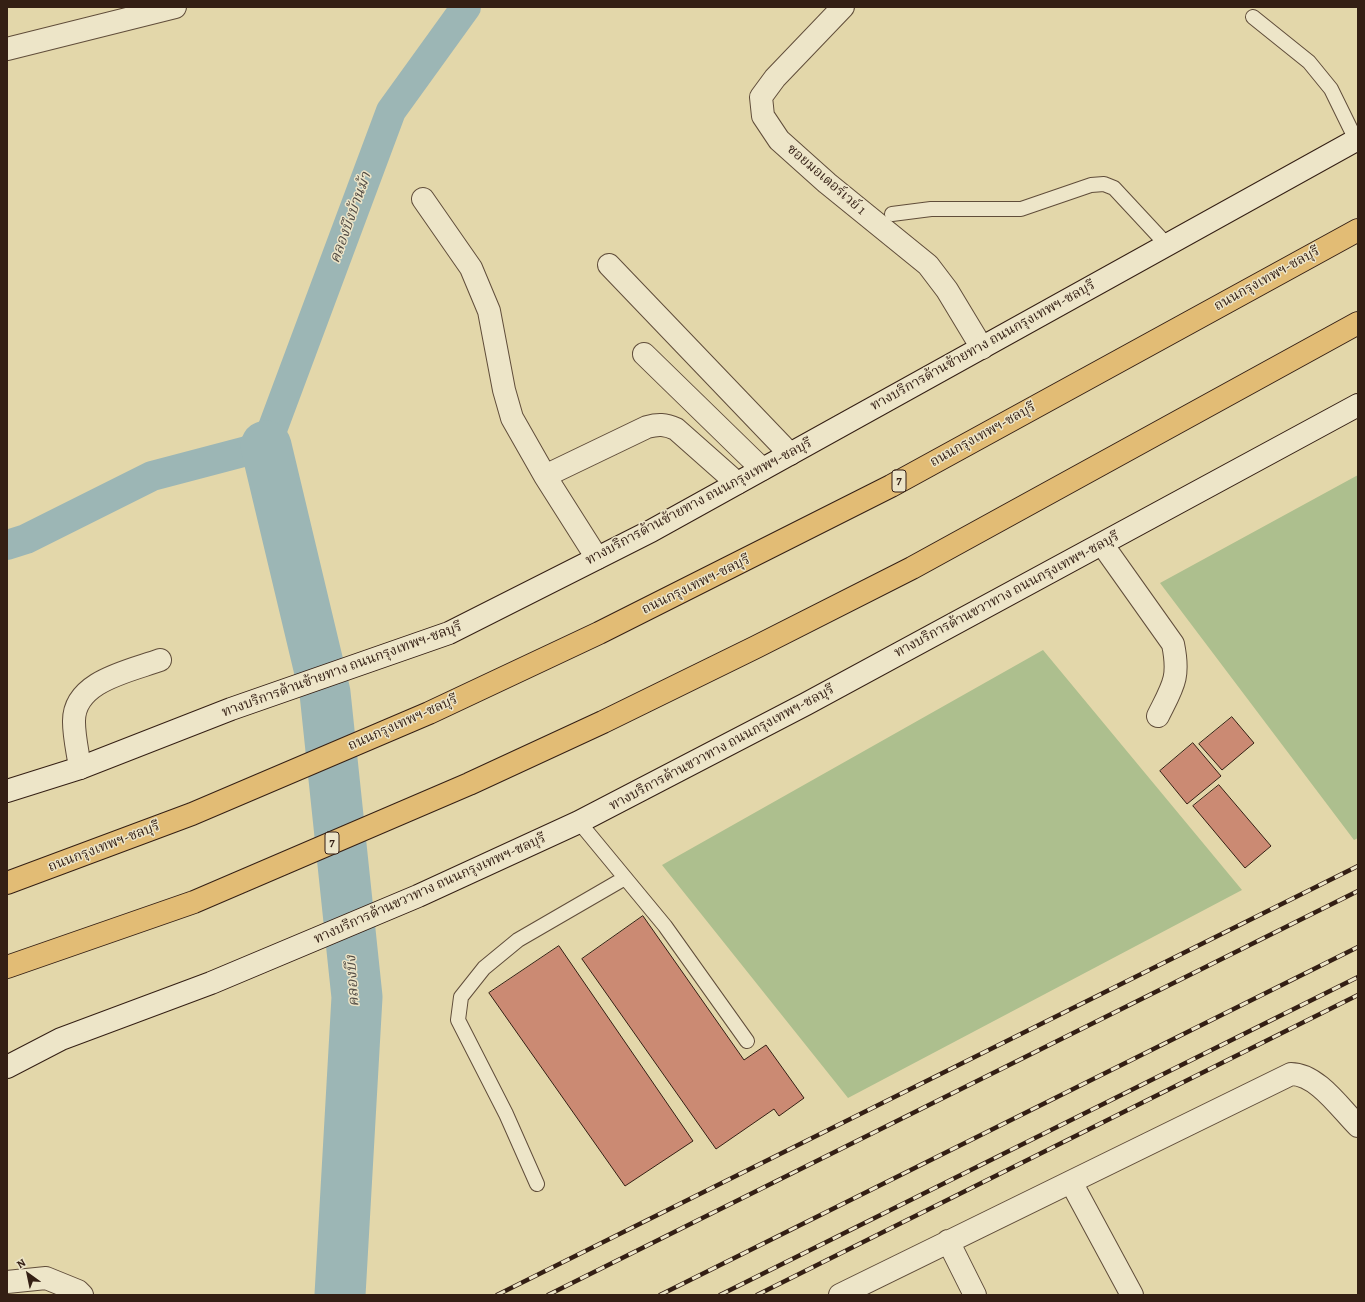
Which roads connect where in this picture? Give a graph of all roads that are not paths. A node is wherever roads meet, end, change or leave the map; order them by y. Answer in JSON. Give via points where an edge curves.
{"nodes":[{"id":1,"x":175,"y":7,"type":"edge"},
{"id":2,"x":843,"y":7,"type":"edge"},
{"id":3,"x":1253,"y":17,"type":"dead end"},
{"id":4,"x":7,"y":49,"type":"edge"},
{"id":5,"x":1357,"y":140,"type":"edge"},
{"id":6,"x":423,"y":198,"type":"dead end"},
{"id":7,"x":892,"y":214,"type":"dead end"},
{"id":8,"x":1358,"y":230,"type":"edge"},
{"id":9,"x":1167,"y":245,"type":"junction"},
{"id":10,"x":609,"y":265,"type":"dead end"},
{"id":11,"x":1358,"y":323,"type":"edge"},
{"id":12,"x":982,"y":348,"type":"junction"},
{"id":13,"x":644,"y":354,"type":"dead end"},
{"id":14,"x":1358,"y":405,"type":"edge"},
{"id":15,"x":790,"y":454,"type":"junction"},
{"id":16,"x":762,"y":469,"type":"junction"},
{"id":17,"x":545,"y":476,"type":"junction"},
{"id":18,"x":737,"y":483,"type":"junction"},
{"id":19,"x":1102,"y":544,"type":"junction"},
{"id":20,"x":597,"y":558,"type":"junction"},
{"id":21,"x":160,"y":660,"type":"dead end"},
{"id":22,"x":1158,"y":716,"type":"dead end"},
{"id":23,"x":80,"y":768,"type":"junction"},
{"id":24,"x":7,"y":791,"type":"edge"},
{"id":25,"x":580,"y":822,"type":"junction"},
{"id":26,"x":625,"y":878,"type":"junction"},
{"id":27,"x":7,"y":883,"type":"edge"},
{"id":28,"x":7,"y":967,"type":"edge"},
{"id":29,"x":61,"y":1039,"type":"junction"},
{"id":30,"x":747,"y":1041,"type":"dead end"},
{"id":31,"x":7,"y":1050,"type":"edge"},
{"id":32,"x":7,"y":1067,"type":"edge"},
{"id":33,"x":1358,"y":1126,"type":"edge"},
{"id":34,"x":1070,"y":1182,"type":"junction"},
{"id":35,"x":536,"y":1184,"type":"dead end"},
{"id":36,"x":948,"y":1242,"type":"junction"},
{"id":37,"x":7,"y":1282,"type":"edge"},
{"id":38,"x":82,"y":1295,"type":"edge"},
{"id":39,"x":840,"y":1295,"type":"edge"},
{"id":40,"x":975,"y":1295,"type":"edge"},
{"id":41,"x":1132,"y":1295,"type":"edge"}],
"edges":[{"from":1,"to":4,"type":"main road"},
{"from":2,"to":12,"type":"main road","name":"ซอยมอเตอร์เวย์ 1","via":[[775,78],[761,97],[763,116],[780,140],[827,183],[928,265],[947,290]]},
{"from":3,"to":5,"type":"lane","via":[[1309,62],[1331,89]]},
{"from":5,"to":9,"type":"main road","name":"ทางบริการด้านซ้ายทาง ถนนกรุงเทพฯ-ชลบุรี"},
{"from":6,"to":17,"type":"main road","via":[[471,268],[489,311],[512,418]]},
{"from":7,"to":9,"type":"lane","via":[[931,210],[1021,209],[1091,185],[1104,184],[1114,188]]},
{"from":8,"to":27,"type":"highway","name":"ถนนกรุงเทพฯ-ชลบุรี","number":"7","via":[[884,489],[599,633],[429,712],[192,814]]},
{"from":9,"to":12,"type":"main road","name":"ทางบริการด้านซ้ายทาง ถนนกรุงเทพฯ-ชลบุรี"},
{"from":10,"to":15,"type":"main road"},
{"from":11,"to":28,"type":"highway","number":"7","via":[[905,571],[742,654],[470,784],[194,902]]},
{"from":12,"to":15,"type":"main road","name":"ทางบริการด้านซ้ายทาง ถนนกรุงเทพฯ-ชลบุรี"},
{"from":13,"to":16,"type":"main road"},
{"from":14,"to":19,"type":"main road","name":"ทางบริการด้านขวาทาง ถนนกรุงเทพฯ-ชลบุรี"},
{"from":15,"to":16,"type":"main road","name":"ทางบริการด้านซ้ายทาง ถนนกรุงเทพฯ-ชลบุรี"},
{"from":16,"to":18,"type":"main road","name":"ทางบริการด้านซ้ายทาง ถนนกรุงเทพฯ-ชลบุรี"},
{"from":17,"to":18,"type":"main road","via":[[658,424],[676,429]]},
{"from":17,"to":20,"type":"main road"},
{"from":18,"to":20,"type":"main road","name":"ทางบริการด้านซ้ายทาง ถนนกรุงเทพฯ-ชลบุรี"},
{"from":19,"to":22,"type":"main road","via":[[1173,644],[1177,663],[1174,684]]},
{"from":19,"to":25,"type":"main road","name":"ทางบริการด้านขวาทาง ถนนกรุงเทพฯ-ชลบุรี","via":[[806,704]]},
{"from":20,"to":23,"type":"main road","name":"ทางบริการด้านซ้ายทาง ถนนกรุงเทพฯ-ชลบุรี","via":[[450,633],[231,709]]},
{"from":21,"to":23,"type":"main road","via":[[111,677],[87,690],[78,702],[73,721]]},
{"from":23,"to":24,"type":"main road","name":"ทางบริการด้านซ้ายทาง ถนนกรุงเทพฯ-ชลบุรี"},
{"from":25,"to":26,"type":"lane"},
{"from":25,"to":29,"type":"main road","name":"ทางบริการด้านขวาทาง ถนนกรุงเทพฯ-ชลบุรี","via":[[418,896],[211,983]]},
{"from":26,"to":30,"type":"lane","via":[[665,926]]},
{"from":26,"to":35,"type":"lane","via":[[518,940],[484,968],[461,997],[458,1020],[506,1114]]},
{"from":29,"to":31,"type":"main road","name":"ทางบริการด้านขวาทาง ถนนกรุงเทพฯ-ชลบุรี"},
{"from":29,"to":32,"type":"main road","name":"ทางบริการด้านขวาทาง ถนนกรุงเทพฯ-ชลบุรี"},
{"from":33,"to":34,"type":"main road","via":[[1316,1083],[1300,1074],[1291,1074]]},
{"from":34,"to":36,"type":"main road"},
{"from":34,"to":41,"type":"main road"},
{"from":36,"to":39,"type":"main road"},
{"from":36,"to":40,"type":"main road"},
{"from":37,"to":38,"type":"main road","via":[[46,1278]]}]}
